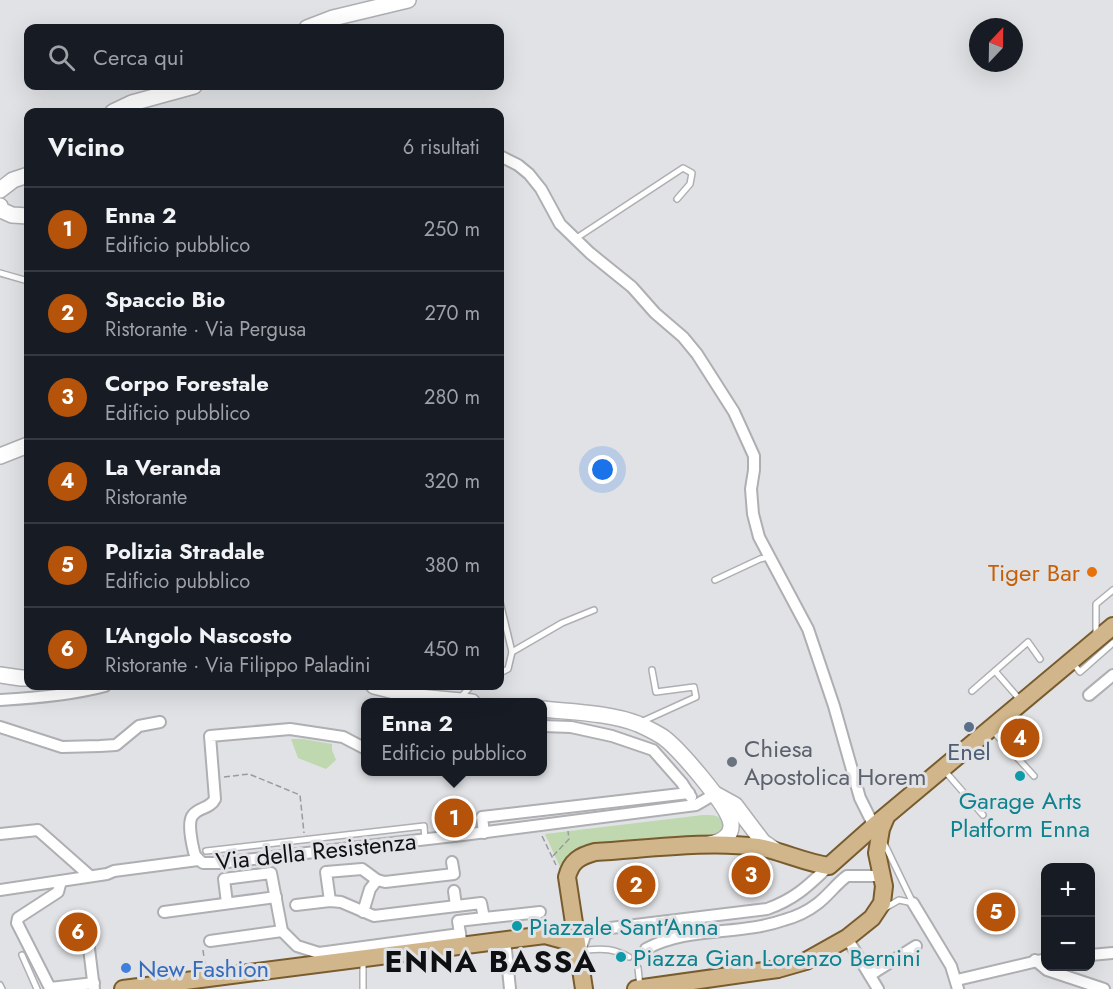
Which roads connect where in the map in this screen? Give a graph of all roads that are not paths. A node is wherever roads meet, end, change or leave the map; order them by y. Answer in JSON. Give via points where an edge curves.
{"nodes":[{"id":1,"x":408,"y":0,"type":"edge"},
{"id":2,"x":317,"y":24,"type":"edge"},
{"id":3,"x":179,"y":90,"type":"edge"},
{"id":4,"x":121,"y":108,"type":"edge"},
{"id":5,"x":504,"y":158,"type":"edge"},
{"id":6,"x":24,"y":176,"type":"edge"},
{"id":7,"x":0,"y":190,"type":"edge"},
{"id":8,"x":677,"y":199,"type":"dead end"},
{"id":9,"x":0,"y":206,"type":"edge"},
{"id":10,"x":24,"y":216,"type":"edge"},
{"id":11,"x":575,"y":239,"type":"junction"},
{"id":12,"x":0,"y":273,"type":"edge"},
{"id":13,"x":24,"y":280,"type":"edge"},
{"id":14,"x":24,"y":447,"type":"edge"},
{"id":15,"x":0,"y":456,"type":"edge"},
{"id":16,"x":769,"y":557,"type":"junction"},
{"id":17,"x":715,"y":579,"type":"dead end"},
{"id":18,"x":1113,"y":590,"type":"edge"},
{"id":19,"x":594,"y":610,"type":"dead end"},
{"id":20,"x":504,"y":619,"type":"edge"},
{"id":21,"x":1113,"y":626,"type":"edge"},
{"id":22,"x":1105,"y":641,"type":"edge"},
{"id":23,"x":512,"y":652,"type":"junction"},
{"id":24,"x":1040,"y":659,"type":"dead end"},
{"id":25,"x":504,"y":670,"type":"edge"},
{"id":26,"x":652,"y":670,"type":"dead end"},
{"id":27,"x":995,"y":671,"type":"junction"},
{"id":28,"x":0,"y":675,"type":"edge"},
{"id":29,"x":1113,"y":675,"type":"edge"},
{"id":30,"x":24,"y":678,"type":"edge"},
{"id":31,"x":89,"y":690,"type":"edge"},
{"id":32,"x":390,"y":690,"type":"edge"},
{"id":33,"x":972,"y":691,"type":"dead end"},
{"id":34,"x":1089,"y":695,"type":"dead end"},
{"id":35,"x":427,"y":698,"type":"edge"},
{"id":36,"x":0,"y":700,"type":"edge"},
{"id":37,"x":1022,"y":702,"type":"junction"},
{"id":38,"x":547,"y":709,"type":"edge"},
{"id":39,"x":160,"y":722,"type":"dead end"},
{"id":40,"x":637,"y":724,"type":"junction"},
{"id":41,"x":547,"y":726,"type":"edge"},
{"id":42,"x":0,"y":727,"type":"edge"},
{"id":43,"x":991,"y":729,"type":"junction"},
{"id":44,"x":361,"y":746,"type":"edge"},
{"id":45,"x":943,"y":769,"type":"junction"},
{"id":46,"x":1034,"y":776,"type":"dead end"},
{"id":47,"x":689,"y":793,"type":"junction"},
{"id":48,"x":715,"y":794,"type":"junction"},
{"id":49,"x":696,"y":805,"type":"junction"},
{"id":50,"x":983,"y":816,"type":"dead end"},
{"id":51,"x":880,"y":826,"type":"junction"},
{"id":52,"x":484,"y":833,"type":"junction"},
{"id":53,"x":0,"y":834,"type":"edge"},
{"id":54,"x":331,"y":837,"type":"junction"},
{"id":55,"x":302,"y":840,"type":"junction"},
{"id":56,"x":425,"y":840,"type":"junction"},
{"id":57,"x":854,"y":845,"type":"junction"},
{"id":58,"x":704,"y":846,"type":"junction"},
{"id":59,"x":333,"y":850,"type":"junction"},
{"id":60,"x":206,"y":851,"type":"dead end"},
{"id":61,"x":779,"y":853,"type":"junction"},
{"id":62,"x":301,"y":854,"type":"junction"},
{"id":63,"x":877,"y":854,"type":"junction"},
{"id":64,"x":198,"y":860,"type":"junction"},
{"id":65,"x":452,"y":862,"type":"dead end"},
{"id":66,"x":893,"y":862,"type":"junction"},
{"id":67,"x":830,"y":866,"type":"junction"},
{"id":68,"x":90,"y":876,"type":"junction"},
{"id":69,"x":882,"y":876,"type":"junction"},
{"id":70,"x":377,"y":880,"type":"junction"},
{"id":71,"x":61,"y":881,"type":"junction"},
{"id":72,"x":0,"y":890,"type":"edge"},
{"id":73,"x":454,"y":891,"type":"dead end"},
{"id":74,"x":569,"y":894,"type":"junction"},
{"id":75,"x":276,"y":897,"type":"junction"},
{"id":76,"x":330,"y":901,"type":"junction"},
{"id":77,"x":227,"y":903,"type":"junction"},
{"id":78,"x":913,"y":903,"type":"junction"},
{"id":79,"x":296,"y":905,"type":"dead end"},
{"id":80,"x":456,"y":906,"type":"junction"},
{"id":81,"x":164,"y":912,"type":"dead end"},
{"id":82,"x":363,"y":912,"type":"junction"},
{"id":83,"x":540,"y":912,"type":"dead end"},
{"id":84,"x":484,"y":918,"type":"junction"},
{"id":85,"x":872,"y":918,"type":"junction"},
{"id":86,"x":282,"y":930,"type":"junction"},
{"id":87,"x":87,"y":932,"type":"dead end"},
{"id":88,"x":545,"y":935,"type":"junction"},
{"id":89,"x":847,"y":938,"type":"junction"},
{"id":90,"x":461,"y":940,"type":"junction"},
{"id":91,"x":505,"y":940,"type":"junction"},
{"id":92,"x":207,"y":945,"type":"road end"},
{"id":93,"x":916,"y":946,"type":"dead end"},
{"id":94,"x":646,"y":950,"type":"dead end"},
{"id":95,"x":1113,"y":953,"type":"edge"},
{"id":96,"x":1095,"y":955,"type":"edge"},
{"id":97,"x":22,"y":956,"type":"dead end"},
{"id":98,"x":629,"y":957,"type":"dead end"},
{"id":99,"x":363,"y":958,"type":"junction"},
{"id":100,"x":580,"y":960,"type":"junction"},
{"id":101,"x":1040,"y":960,"type":"edge"},
{"id":102,"x":638,"y":968,"type":"dead end"},
{"id":103,"x":872,"y":984,"type":"edge"},
{"id":104,"x":94,"y":986,"type":"edge"},
{"id":105,"x":677,"y":986,"type":"edge"},
{"id":106,"x":586,"y":987,"type":"edge"},
{"id":107,"x":958,"y":987,"type":"edge"},
{"id":108,"x":50,"y":988,"type":"edge"},
{"id":109,"x":37,"y":989,"type":"edge"},
{"id":110,"x":123,"y":989,"type":"edge"},
{"id":111,"x":363,"y":989,"type":"edge"},
{"id":112,"x":510,"y":989,"type":"edge"},
{"id":113,"x":638,"y":989,"type":"edge"},
{"id":114,"x":1104,"y":989,"type":"edge"}],
"edges":[{"from":1,"to":2,"type":"main road"},
{"from":3,"to":4,"type":"main road"},
{"from":5,"to":11,"type":"street","via":[[530,174],[560,224]]},
{"from":6,"to":7,"type":"main road"},
{"from":8,"to":11,"type":"lane","via":[[690,184],[692,173],[683,168]]},
{"from":9,"to":10,"type":"main road","via":[[12,215]]},
{"from":11,"to":16,"type":"street","via":[[683,337],[734,412],[753,456],[753,514]]},
{"from":12,"to":13,"type":"lane"},
{"from":14,"to":15,"type":"main road"},
{"from":16,"to":17,"type":"lane"},
{"from":16,"to":51,"type":"street","via":[[808,629],[860,798]]},
{"from":18,"to":22,"type":"lane","via":[[1096,604]]},
{"from":19,"to":23,"type":"lane","via":[[562,623]]},
{"from":20,"to":23,"type":"lane"},
{"from":21,"to":22,"type":"main road"},
{"from":22,"to":37,"type":"main road","via":[[1071,661]]},
{"from":23,"to":25,"type":"lane","via":[[508,669]]},
{"from":24,"to":27,"type":"lane","via":[[1028,642]]},
{"from":26,"to":40,"type":"lane","via":[[656,692],[694,687],[696,697]]},
{"from":27,"to":33,"type":"lane"},
{"from":27,"to":37,"type":"lane"},
{"from":28,"to":30,"type":"main road"},
{"from":29,"to":34,"type":"street"},
{"from":31,"to":36,"type":"street"},
{"from":32,"to":35,"type":"main road"},
{"from":37,"to":43,"type":"main road"},
{"from":38,"to":40,"type":"main road","via":[[620,718]]},
{"from":39,"to":42,"type":"street","via":[[139,726],[116,745],[100,746],[62,747]]},
{"from":40,"to":48,"type":"main road","via":[[671,744]]},
{"from":41,"to":47,"type":"street","via":[[612,736],[652,750]]},
{"from":43,"to":45,"type":"main road"},
{"from":43,"to":46,"type":"lane"},
{"from":44,"to":64,"type":"street","name":"Via della Resistenza","via":[[343,737],[291,729],[210,736],[215,800],[190,819]]},
{"from":45,"to":50,"type":"lane"},
{"from":45,"to":51,"type":"main road"},
{"from":47,"to":49,"type":"street"},
{"from":47,"to":52,"type":"street","via":[[482,818]]},
{"from":48,"to":49,"type":"street","name":"Via della Resistenza"},
{"from":48,"to":58,"type":"main road","via":[[731,822],[730,831],[725,839]]},
{"from":48,"to":61,"type":"main road","via":[[735,805],[764,842]]},
{"from":49,"to":52,"type":"street","name":"Via della Resistenza"},
{"from":51,"to":57,"type":"main road"},
{"from":51,"to":63,"type":"main road"},
{"from":51,"to":66,"type":"lane"},
{"from":52,"to":56,"type":"street","name":"Via della Resistenza"},
{"from":53,"to":68,"type":"street","via":[[38,830]]},
{"from":54,"to":55,"type":"lane"},
{"from":54,"to":56,"type":"lane","via":[[424,826]]},
{"from":54,"to":59,"type":"lane"},
{"from":55,"to":60,"type":"lane"},
{"from":55,"to":62,"type":"lane"},
{"from":56,"to":59,"type":"street","name":"Via della Resistenza"},
{"from":57,"to":63,"type":"main road","via":[[868,846]]},
{"from":57,"to":67,"type":"main road"},
{"from":58,"to":61,"type":"main road","via":[[758,847]]},
{"from":58,"to":74,"type":"main road","via":[[583,855],[569,868]]},
{"from":59,"to":62,"type":"street","name":"Via della Resistenza"},
{"from":61,"to":67,"type":"main road"},
{"from":62,"to":64,"type":"street","name":"Via della Resistenza","via":[[219,863]]},
{"from":63,"to":66,"type":"lane"},
{"from":63,"to":69,"type":"main road"},
{"from":64,"to":68,"type":"street"},
{"from":65,"to":70,"type":"street","via":[[454,874]]},
{"from":66,"to":78,"type":"lane"},
{"from":67,"to":100,"type":"street","via":[[798,895],[767,909],[594,930],[585,935]]},
{"from":68,"to":71,"type":"street"},
{"from":69,"to":85,"type":"main road","via":[[882,903]]},
{"from":69,"to":94,"type":"street","via":[[847,876],[817,904],[787,920],[683,936]]},
{"from":70,"to":76,"type":"street","via":[[362,869],[326,872]]},
{"from":70,"to":82,"type":"street"},
{"from":71,"to":72,"type":"street"},
{"from":71,"to":108,"type":"street","via":[[58,892],[18,918],[17,923]]},
{"from":73,"to":80,"type":"street"},
{"from":74,"to":88,"type":"main road","via":[[560,925]]},
{"from":74,"to":100,"type":"main road"},
{"from":75,"to":77,"type":"street"},
{"from":75,"to":77,"type":"street","via":[[272,873],[224,879]]},
{"from":75,"to":86,"type":"street"},
{"from":76,"to":79,"type":"street"},
{"from":76,"to":82,"type":"street"},
{"from":77,"to":81,"type":"street"},
{"from":78,"to":85,"type":"lane","via":[[899,900]]},
{"from":78,"to":107,"type":"street","via":[[951,966]]},
{"from":80,"to":82,"type":"street","via":[[374,916]]},
{"from":80,"to":84,"type":"street","via":[[481,903]]},
{"from":83,"to":84,"type":"street"},
{"from":84,"to":90,"type":"street","via":[[458,921]]},
{"from":85,"to":89,"type":"main road"},
{"from":86,"to":90,"type":"street","via":[[297,946],[319,953]]},
{"from":86,"to":92,"type":"street"},
{"from":87,"to":104,"type":"street"},
{"from":88,"to":91,"type":"main road"},
{"from":88,"to":100,"type":"main road","via":[[567,941]]},
{"from":89,"to":103,"type":"street"},
{"from":89,"to":105,"type":"main road","via":[[806,961],[778,969]]},
{"from":90,"to":91,"type":"main road"},
{"from":90,"to":99,"type":"main road"},
{"from":91,"to":112,"type":"street"},
{"from":93,"to":103,"type":"street"},
{"from":95,"to":96,"type":"street"},
{"from":97,"to":109,"type":"lane"},
{"from":98,"to":100,"type":"lane","via":[[605,947],[587,951]]},
{"from":99,"to":110,"type":"main road"},
{"from":99,"to":111,"type":"lane"},
{"from":100,"to":106,"type":"main road"},
{"from":101,"to":107,"type":"street"},
{"from":101,"to":114,"type":"street","via":[[1047,970]]},
{"from":102,"to":113,"type":"lane"},
{"from":104,"to":108,"type":"street"},
{"from":105,"to":113,"type":"main road"}]}
